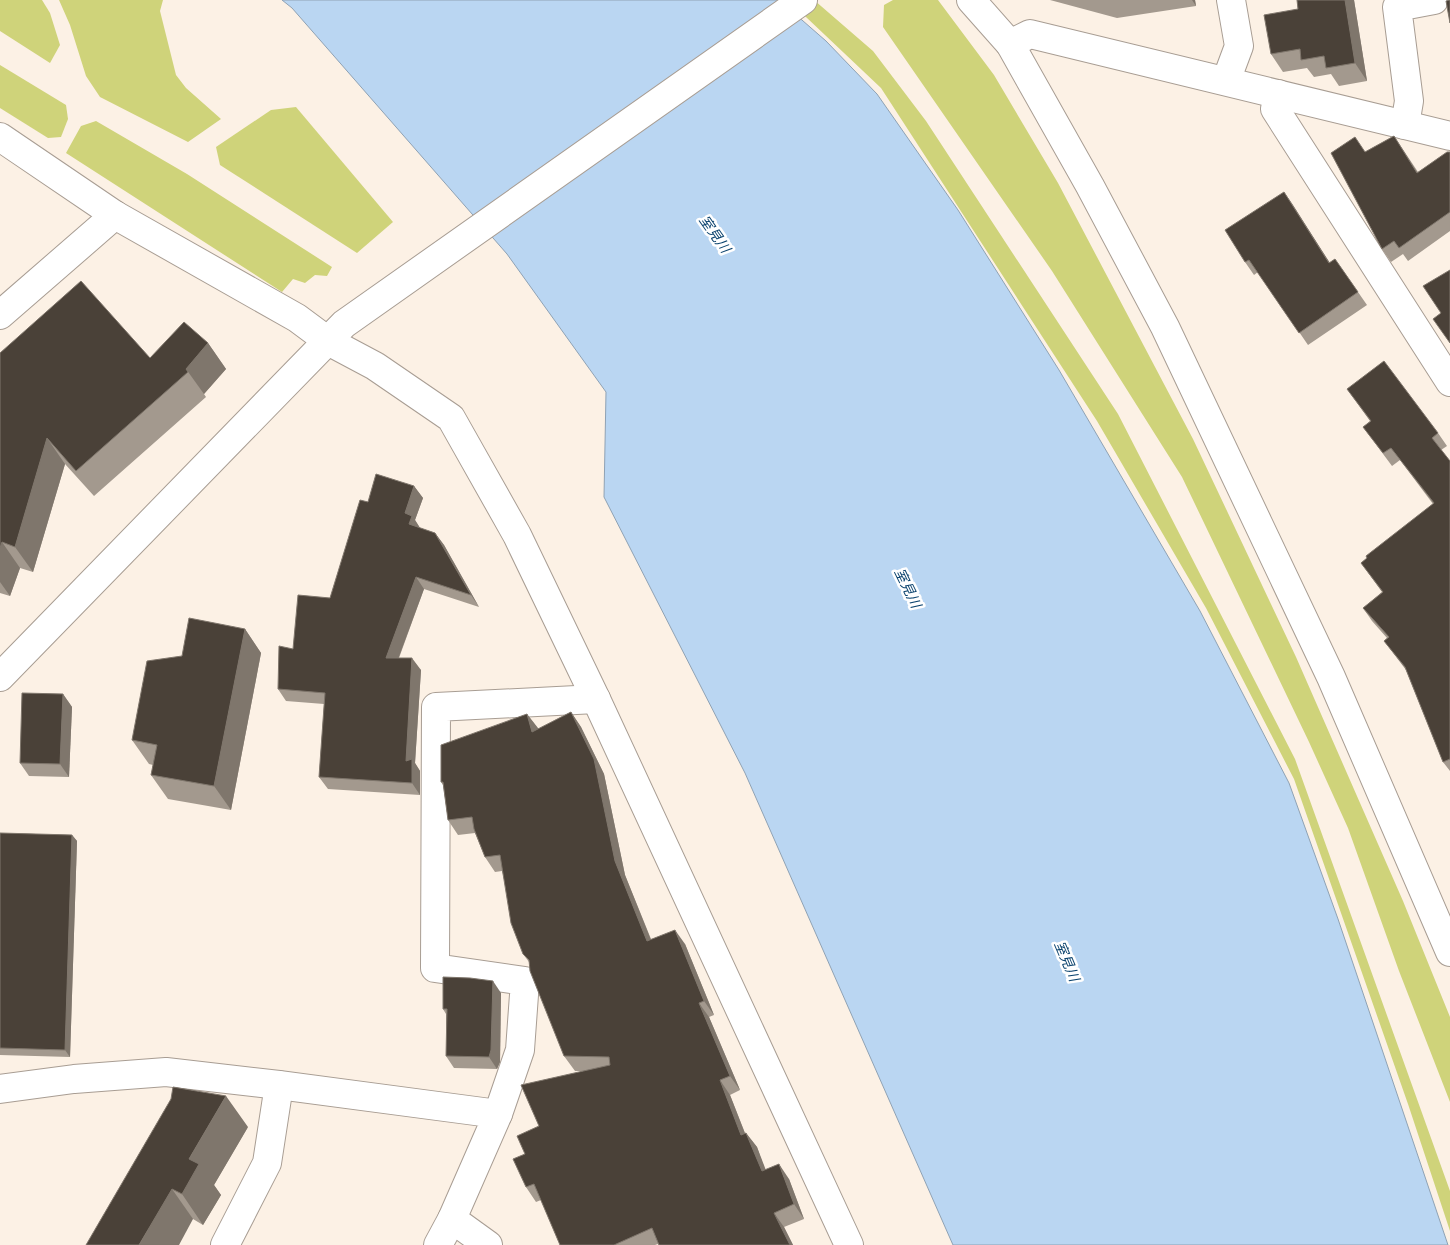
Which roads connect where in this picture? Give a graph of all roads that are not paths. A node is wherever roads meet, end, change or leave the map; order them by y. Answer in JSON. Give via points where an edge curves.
{"nodes":[{"id":1,"x":803,"y":0,"type":"edge"},
{"id":2,"x":971,"y":0,"type":"edge"},
{"id":3,"x":1231,"y":0,"type":"edge"},
{"id":4,"x":1434,"y":0,"type":"edge"},
{"id":5,"x":1010,"y":44,"type":"junction"},
{"id":6,"x":1226,"y":81,"type":"junction"},
{"id":7,"x":1278,"y":94,"type":"junction"},
{"id":8,"x":1404,"y":125,"type":"junction"},
{"id":9,"x":1450,"y":136,"type":"edge"},
{"id":10,"x":0,"y":137,"type":"edge"},
{"id":11,"x":115,"y":215,"type":"junction"},
{"id":12,"x":0,"y":315,"type":"edge"},
{"id":13,"x":336,"y":332,"type":"junction"},
{"id":14,"x":1450,"y":382,"type":"edge"},
{"id":15,"x":0,"y":677,"type":"edge"},
{"id":16,"x":596,"y":699,"type":"junction"},
{"id":17,"x":1450,"y":952,"type":"edge"},
{"id":18,"x":279,"y":1085,"type":"junction"},
{"id":19,"x":0,"y":1089,"type":"edge"},
{"id":20,"x":498,"y":1114,"type":"junction"},
{"id":21,"x":452,"y":1219,"type":"junction"},
{"id":22,"x":225,"y":1245,"type":"edge"},
{"id":23,"x":438,"y":1245,"type":"edge"},
{"id":24,"x":488,"y":1245,"type":"edge"},
{"id":25,"x":849,"y":1245,"type":"edge"}],
"edges":[{"from":1,"to":13,"type":"street"},
{"from":2,"to":5,"type":"street"},
{"from":3,"to":6,"type":"street","via":[[1239,46]]},
{"from":4,"to":8,"type":"street","via":[[1397,7],[1409,101]]},
{"from":5,"to":6,"type":"street","via":[[1030,34]]},
{"from":5,"to":17,"type":"street","via":[[1169,336],[1331,677]]},
{"from":6,"to":7,"type":"street"},
{"from":7,"to":8,"type":"street"},
{"from":7,"to":14,"type":"street","via":[[1275,109]]},
{"from":8,"to":9,"type":"street"},
{"from":10,"to":11,"type":"street"},
{"from":11,"to":12,"type":"street"},
{"from":11,"to":13,"type":"street","via":[[297,318]]},
{"from":13,"to":15,"type":"street"},
{"from":13,"to":16,"type":"street","via":[[375,366],[451,418],[517,535]]},
{"from":16,"to":20,"type":"street","via":[[436,707],[435,968],[525,981],[520,1050]]},
{"from":16,"to":25,"type":"street"},
{"from":18,"to":19,"type":"street","via":[[166,1072]]},
{"from":18,"to":20,"type":"street"},
{"from":18,"to":22,"type":"street","via":[[267,1163]]},
{"from":20,"to":21,"type":"street"},
{"from":21,"to":23,"type":"street"},
{"from":21,"to":24,"type":"street"}]}
